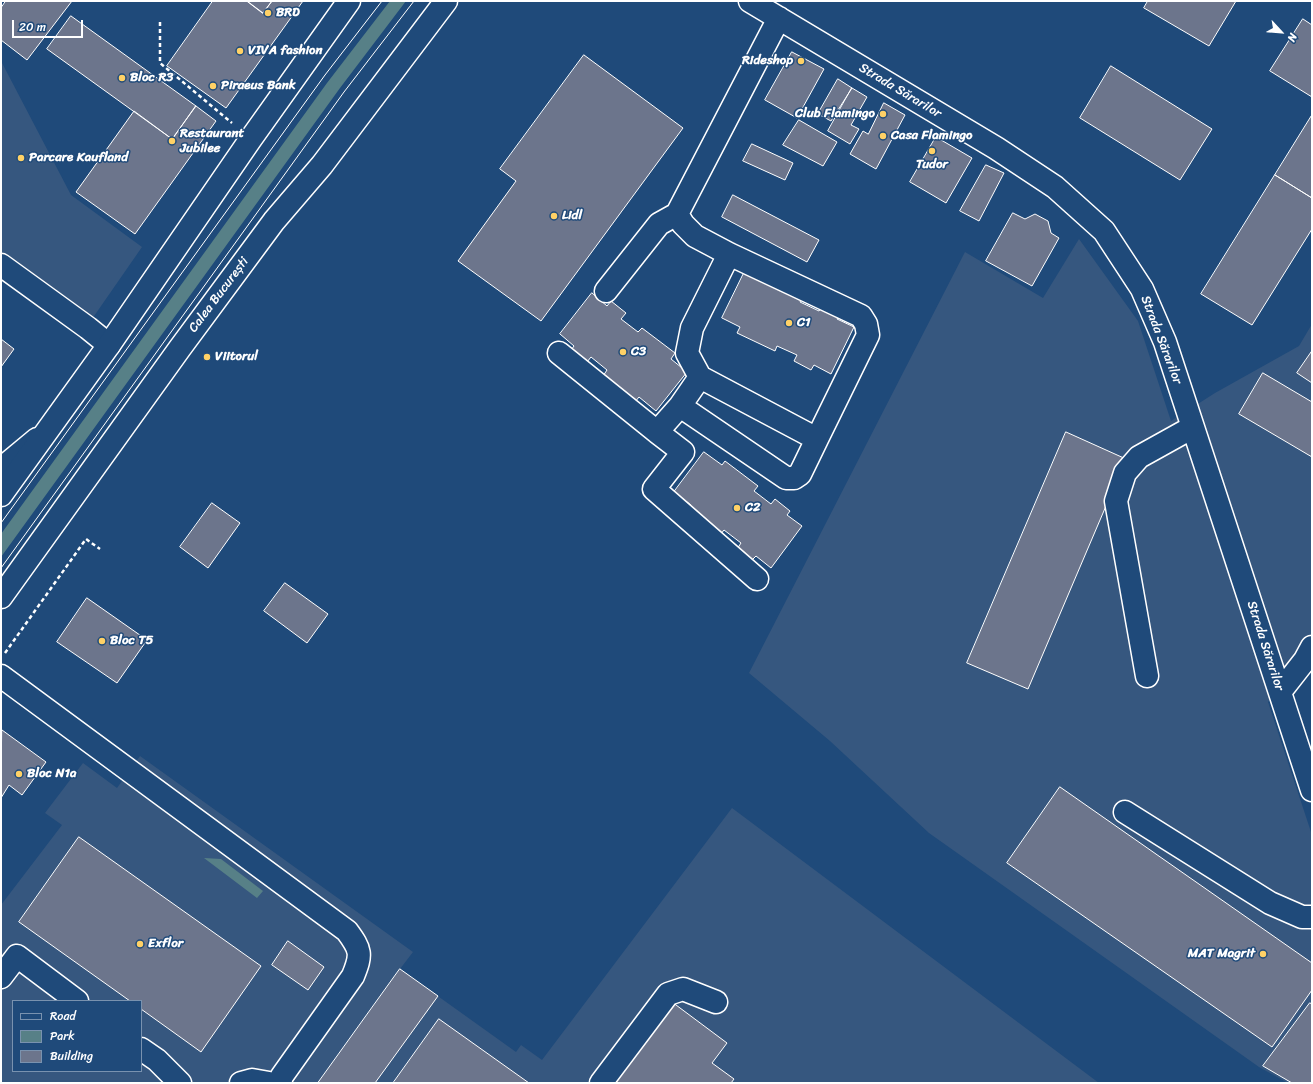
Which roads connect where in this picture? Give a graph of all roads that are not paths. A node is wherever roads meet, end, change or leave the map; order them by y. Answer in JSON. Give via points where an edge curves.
{"nodes":[{"id":1,"x":349,"y":1,"type":"edge"},
{"id":2,"x":446,"y":1,"type":"edge"},
{"id":3,"x":750,"y":1,"type":"edge"},
{"id":4,"x":779,"y":18,"type":"junction"},
{"id":5,"x":677,"y":214,"type":"junction"},
{"id":6,"x":729,"y":254,"type":"junction"},
{"id":7,"x":1,"y":265,"type":"edge"},
{"id":8,"x":606,"y":291,"type":"dead end"},
{"id":9,"x":109,"y":346,"type":"junction"},
{"id":10,"x":559,"y":353,"type":"dead end"},
{"id":11,"x":700,"y":378,"type":"junction"},
{"id":12,"x":680,"y":406,"type":"junction"},
{"id":13,"x":1193,"y":427,"type":"junction"},
{"id":14,"x":47,"y":431,"type":"junction"},
{"id":15,"x":657,"y":432,"type":"junction"},
{"id":16,"x":817,"y":439,"type":"junction"},
{"id":17,"x":1,"y":469,"type":"edge"},
{"id":18,"x":1,"y":495,"type":"edge"},
{"id":19,"x":757,"y":579,"type":"dead end"},
{"id":20,"x":1,"y":597,"type":"edge"},
{"id":21,"x":1312,"y":647,"type":"edge"},
{"id":22,"x":1,"y":676,"type":"edge"},
{"id":23,"x":1147,"y":676,"type":"dead end"},
{"id":24,"x":1280,"y":692,"type":"junction"},
{"id":25,"x":1312,"y":790,"type":"edge"},
{"id":26,"x":1125,"y":812,"type":"dead end"},
{"id":27,"x":1312,"y":917,"type":"edge"},
{"id":28,"x":1,"y":977,"type":"edge"},
{"id":29,"x":76,"y":1000,"type":"edge"},
{"id":30,"x":716,"y":1002,"type":"dead end"},
{"id":31,"x":142,"y":1050,"type":"edge"},
{"id":32,"x":180,"y":1083,"type":"edge"},
{"id":33,"x":241,"y":1083,"type":"edge"},
{"id":34,"x":269,"y":1083,"type":"edge"},
{"id":35,"x":280,"y":1083,"type":"edge"},
{"id":36,"x":601,"y":1083,"type":"edge"}],
"edges":[{"from":1,"to":9,"type":"main road"},
{"from":2,"to":20,"type":"main road","name":"Calea București","via":[[322,165],[274,222]]},
{"from":3,"to":4,"type":"main road","name":"Strada Sărarilor"},
{"from":4,"to":5,"type":"main road"},
{"from":4,"to":13,"type":"main road","name":"Strada Sărarilor","via":[[1022,165],[1055,187],[1104,231],[1142,289],[1165,342]]},
{"from":5,"to":6,"type":"main road","via":[[695,236]]},
{"from":5,"to":8,"type":"main road","via":[[659,224]]},
{"from":6,"to":11,"type":"main road","via":[[692,328],[687,353]]},
{"from":6,"to":16,"type":"main road","via":[[861,316],[866,324],[868,335]]},
{"from":7,"to":9,"type":"main road"},
{"from":9,"to":14,"type":"main road"},
{"from":10,"to":15,"type":"main road"},
{"from":11,"to":12,"type":"main road"},
{"from":11,"to":16,"type":"main road"},
{"from":12,"to":15,"type":"main road"},
{"from":12,"to":16,"type":"main road","via":[[786,478],[794,478],[800,474]]},
{"from":13,"to":23,"type":"main road","via":[[1139,457],[1126,473],[1116,501]]},
{"from":13,"to":24,"type":"main road","name":"Strada Sărarilor"},
{"from":14,"to":17,"type":"main road"},
{"from":14,"to":18,"type":"main road"},
{"from":15,"to":19,"type":"main road","via":[[683,452],[654,490]]},
{"from":21,"to":24,"type":"main road"},
{"from":22,"to":35,"type":"main road","via":[[348,931],[357,944],[360,960],[353,976],[282,1076]]},
{"from":24,"to":25,"type":"main road","name":"Strada Sărarilor"},
{"from":26,"to":27,"type":"main road","via":[[1270,903],[1302,917]]},
{"from":28,"to":29,"type":"main road","via":[[17,956]]},
{"from":30,"to":36,"type":"main road","via":[[683,989],[668,994]]},
{"from":31,"to":32,"type":"main road","via":[[157,1060]]},
{"from":33,"to":34,"type":"main road","via":[[252,1080]]}]}
